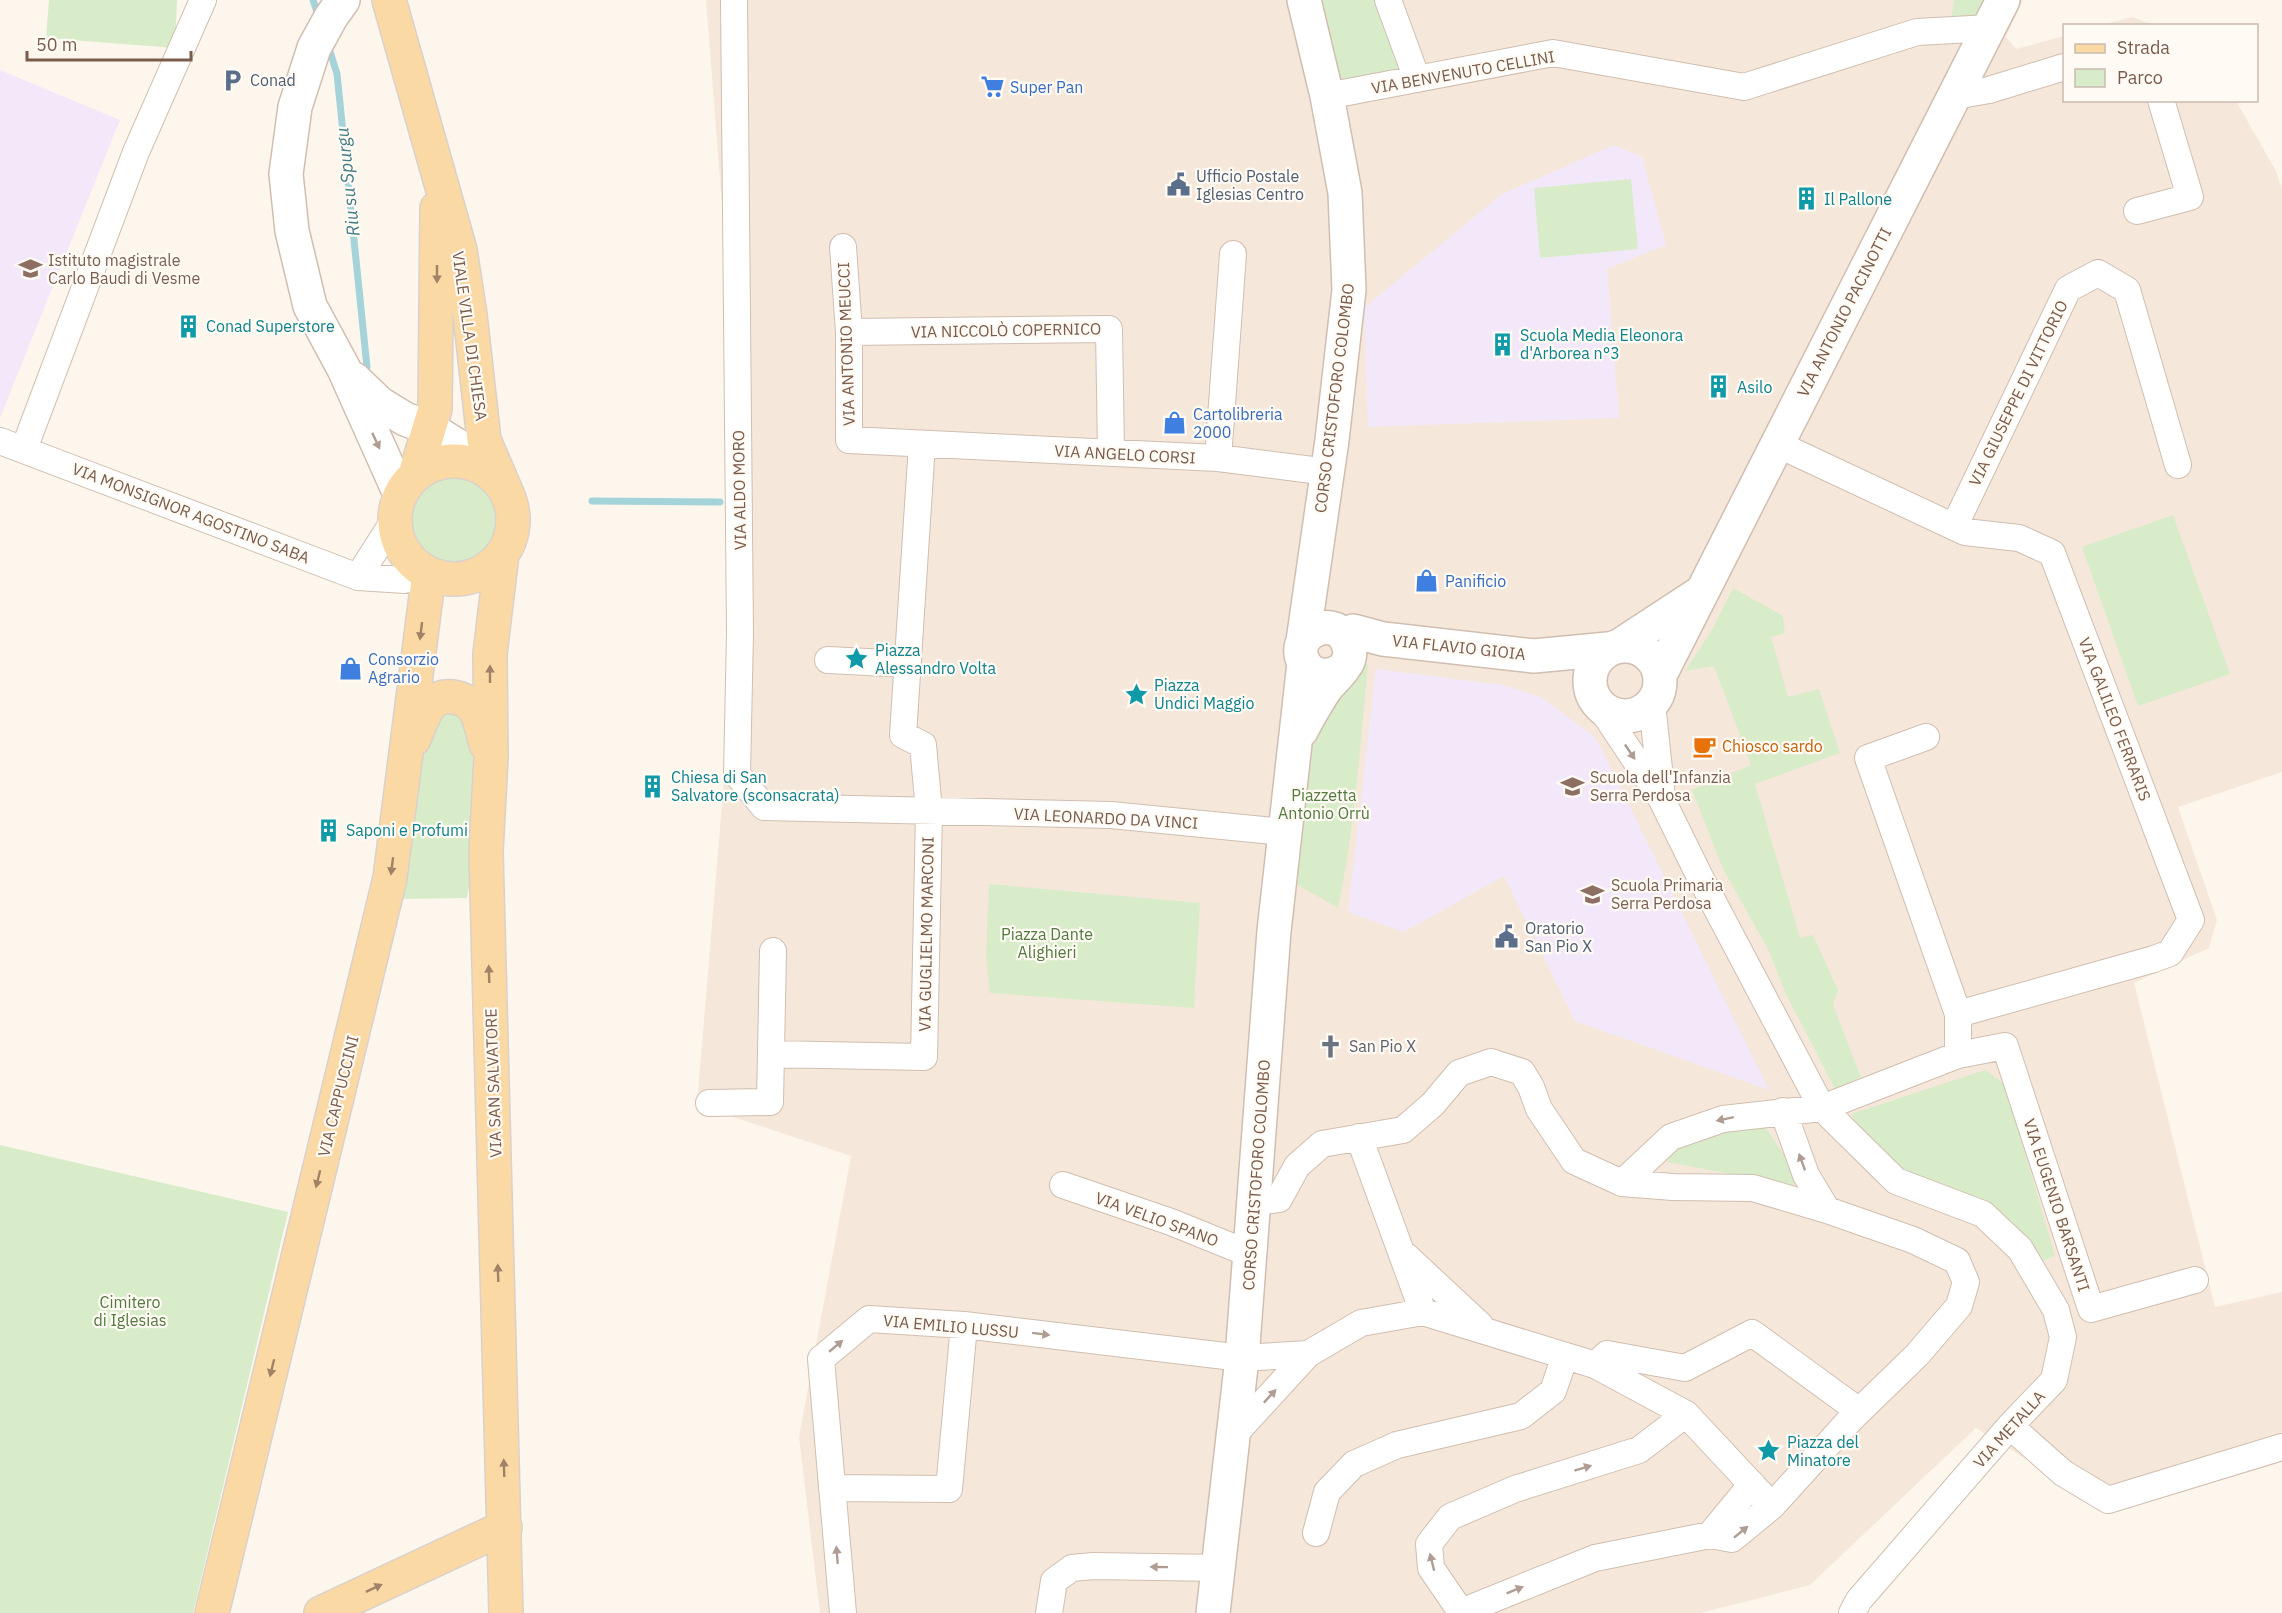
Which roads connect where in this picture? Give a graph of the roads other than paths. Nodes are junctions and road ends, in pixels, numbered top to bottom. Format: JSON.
{"nodes":[{"id":1,"x":203,"y":0,"type":"edge"},
{"id":2,"x":343,"y":0,"type":"edge"},
{"id":3,"x":389,"y":0,"type":"edge"},
{"id":4,"x":734,"y":0,"type":"edge"},
{"id":5,"x":1388,"y":0,"type":"edge"},
{"id":6,"x":1302,"y":8,"type":"edge"},
{"id":7,"x":1997,"y":14,"type":"edge"},
{"id":8,"x":2063,"y":67,"type":"edge"},
{"id":9,"x":1417,"y":79,"type":"junction"},
{"id":10,"x":1327,"y":96,"type":"junction"},
{"id":11,"x":1955,"y":96,"type":"junction"},
{"id":12,"x":2162,"y":102,"type":"edge"},
{"id":13,"x":437,"y":174,"type":"junction"},
{"id":14,"x":2138,"y":211,"type":"dead end"},
{"id":15,"x":843,"y":247,"type":"dead end"},
{"id":16,"x":1233,"y":254,"type":"dead end"},
{"id":17,"x":849,"y":332,"type":"junction"},
{"id":18,"x":344,"y":369,"type":"junction"},
{"id":19,"x":429,"y":428,"type":"junction"},
{"id":20,"x":849,"y":440,"type":"joint"},
{"id":21,"x":922,"y":444,"type":"junction"},
{"id":22,"x":1778,"y":444,"type":"junction"},
{"id":23,"x":12,"y":445,"type":"edge"},
{"id":24,"x":1111,"y":453,"type":"junction"},
{"id":25,"x":1218,"y":458,"type":"junction"},
{"id":26,"x":472,"y":464,"type":"junction"},
{"id":27,"x":2178,"y":465,"type":"dead end"},
{"id":28,"x":1328,"y":472,"type":"junction"},
{"id":29,"x":403,"y":496,"type":"junction"},
{"id":30,"x":508,"y":496,"type":"junction"},
{"id":31,"x":1954,"y":527,"type":"junction"},
{"id":32,"x":502,"y":554,"type":"junction"},
{"id":33,"x":1314,"y":560,"type":"junction"},
{"id":34,"x":424,"y":571,"type":"junction"},
{"id":35,"x":358,"y":577,"type":"junction"},
{"id":36,"x":1702,"y":592,"type":"junction"},
{"id":37,"x":1613,"y":648,"type":"junction"},
{"id":38,"x":1341,"y":650,"type":"junction"},
{"id":39,"x":1303,"y":652,"type":"junction"},
{"id":40,"x":1534,"y":656,"type":"junction"},
{"id":41,"x":828,"y":660,"type":"dead end"},
{"id":42,"x":908,"y":664,"type":"junction"},
{"id":43,"x":1656,"y":689,"type":"junction"},
{"id":44,"x":1595,"y":699,"type":"junction"},
{"id":45,"x":1926,"y":737,"type":"dead end"},
{"id":46,"x":1297,"y":738,"type":"junction"},
{"id":47,"x":491,"y":757,"type":"junction"},
{"id":48,"x":406,"y":758,"type":"junction"},
{"id":49,"x":1662,"y":800,"type":"junction"},
{"id":50,"x":929,"y":811,"type":"junction"},
{"id":51,"x":1284,"y":832,"type":"junction"},
{"id":52,"x":773,"y":951,"type":"dead end"},
{"id":53,"x":1958,"y":1014,"type":"junction"},
{"id":54,"x":771,"y":1054,"type":"junction"},
{"id":55,"x":1958,"y":1055,"type":"junction"},
{"id":56,"x":709,"y":1103,"type":"dead end"},
{"id":57,"x":1822,"y":1108,"type":"junction"},
{"id":58,"x":1783,"y":1111,"type":"junction"},
{"id":59,"x":1359,"y":1137,"type":"junction"},
{"id":60,"x":1257,"y":1163,"type":"junction"},
{"id":61,"x":1297,"y":1166,"type":"junction"},
{"id":62,"x":1622,"y":1183,"type":"junction"},
{"id":63,"x":1063,"y":1185,"type":"dead end"},
{"id":64,"x":1254,"y":1202,"type":"junction"},
{"id":65,"x":1827,"y":1210,"type":"junction"},
{"id":66,"x":1401,"y":1252,"type":"junction"},
{"id":67,"x":1250,"y":1254,"type":"junction"},
{"id":68,"x":2195,"y":1280,"type":"dead end"},
{"id":69,"x":1423,"y":1312,"type":"junction"},
{"id":70,"x":964,"y":1325,"type":"junction"},
{"id":71,"x":1484,"y":1330,"type":"junction"},
{"id":72,"x":1308,"y":1354,"type":"junction"},
{"id":73,"x":1565,"y":1356,"type":"junction"},
{"id":74,"x":1242,"y":1358,"type":"junction"},
{"id":75,"x":1595,"y":1365,"type":"junction"},
{"id":76,"x":1685,"y":1368,"type":"junction"},
{"id":77,"x":1661,"y":1401,"type":"junction"},
{"id":78,"x":1859,"y":1411,"type":"junction"},
{"id":79,"x":1686,"y":1414,"type":"junction"},
{"id":80,"x":2010,"y":1426,"type":"junction"},
{"id":81,"x":1232,"y":1437,"type":"junction"},
{"id":82,"x":2282,"y":1447,"type":"edge"},
{"id":83,"x":1752,"y":1484,"type":"junction"},
{"id":84,"x":832,"y":1488,"type":"junction"},
{"id":85,"x":1772,"y":1506,"type":"junction"},
{"id":86,"x":505,"y":1527,"type":"junction"},
{"id":87,"x":232,"y":1533,"type":"junction"},
{"id":88,"x":1316,"y":1533,"type":"dead end"},
{"id":89,"x":1710,"y":1535,"type":"junction"},
{"id":90,"x":1218,"y":1568,"type":"junction"},
{"id":91,"x":1461,"y":1612,"type":"edge"},
{"id":92,"x":212,"y":1613,"type":"edge"},
{"id":93,"x":236,"y":1613,"type":"edge"},
{"id":94,"x":321,"y":1613,"type":"edge"},
{"id":95,"x":506,"y":1613,"type":"edge"},
{"id":96,"x":843,"y":1613,"type":"edge"},
{"id":97,"x":1049,"y":1613,"type":"edge"},
{"id":98,"x":1213,"y":1613,"type":"edge"},
{"id":99,"x":1852,"y":1613,"type":"edge"}],
"edges":[{"from":1,"to":23,"type":"street"},
{"from":2,"to":18,"type":"street"},
{"from":3,"to":13,"type":"main road","name":"VIALE VILLA DI CHIESA"},
{"from":4,"to":50,"type":"street","name":"VIA ALDO MORO"},
{"from":5,"to":9,"type":"street"},
{"from":6,"to":10,"type":"street","name":"CORSO CRISTOFORO COLOMBO"},
{"from":7,"to":9,"type":"street","name":"VIA BENVENUTO CELLINI"},
{"from":7,"to":11,"type":"street","name":"VIA ANTONIO PACINOTTI"},
{"from":8,"to":11,"type":"street"},
{"from":9,"to":10,"type":"street","name":"VIA BENVENUTO CELLINI"},
{"from":10,"to":28,"type":"street","name":"CORSO CRISTOFORO COLOMBO"},
{"from":11,"to":22,"type":"street","name":"VIA ANTONIO PACINOTTI"},
{"from":12,"to":14,"type":"street"},
{"from":13,"to":19,"type":"main road","name":"VIALE VILLA DI CHIESA","one_way":true},
{"from":13,"to":30,"type":"main road","name":"VIALE VILLA DI CHIESA"},
{"from":15,"to":17,"type":"street","name":"VIA ANTONIO MEUCCI"},
{"from":16,"to":25,"type":"street"},
{"from":17,"to":20,"type":"street","name":"VIA ANTONIO MEUCCI"},
{"from":17,"to":24,"type":"street","name":"VIA NICCOLÒ COPERNICO"},
{"from":18,"to":19,"type":"street"},
{"from":18,"to":29,"type":"street","one_way":true},
{"from":19,"to":26,"type":"street"},
{"from":19,"to":29,"type":"main road","name":"VIALE VILLA DI CHIESA"},
{"from":20,"to":21,"type":"street","name":"VIA ANGELO CORSI"},
{"from":21,"to":24,"type":"street","name":"VIA ANGELO CORSI"},
{"from":21,"to":42,"type":"street"},
{"from":22,"to":31,"type":"street","name":"VIA GALILEO FERRARIS"},
{"from":22,"to":36,"type":"street","name":"VIA ANTONIO PACINOTTI"},
{"from":23,"to":35,"type":"street","name":"VIA MONSIGNOR AGOSTINO SABA"},
{"from":24,"to":25,"type":"street","name":"VIA ANGELO CORSI"},
{"from":25,"to":28,"type":"street","name":"VIA ANGELO CORSI"},
{"from":26,"to":29,"type":"main road"},
{"from":26,"to":30,"type":"main road"},
{"from":27,"to":31,"type":"street","name":"VIA GIUSEPPE DI VITTORIO"},
{"from":28,"to":33,"type":"street","name":"CORSO CRISTOFORO COLOMBO"},
{"from":29,"to":34,"type":"main road"},
{"from":29,"to":35,"type":"street"},
{"from":30,"to":32,"type":"main road"},
{"from":31,"to":53,"type":"street","name":"VIA GALILEO FERRARIS"},
{"from":32,"to":34,"type":"main road"},
{"from":47,"to":32,"type":"main road","name":"VIA SAN SALVATORE","one_way":true},
{"from":33,"to":38,"type":"street","name":"CORSO CRISTOFORO COLOMBO"},
{"from":33,"to":39,"type":"street","name":"CORSO CRISTOFORO COLOMBO"},
{"from":34,"to":35,"type":"street","name":"VIA MONSIGNOR AGOSTINO SABA"},
{"from":34,"to":48,"type":"main road","name":"VIA CAPPUCCINI","one_way":true},
{"from":36,"to":37,"type":"street","name":"VIA ANTONIO PACINOTTI"},
{"from":36,"to":43,"type":"street","name":"VIA ANTONIO PACINOTTI"},
{"from":37,"to":40,"type":"street","name":"VIA FLAVIO GIOIA"},
{"from":37,"to":43,"type":"street"},
{"from":37,"to":44,"type":"street"},
{"from":38,"to":39,"type":"street"},
{"from":38,"to":39,"type":"street"},
{"from":38,"to":40,"type":"street","name":"VIA FLAVIO GIOIA"},
{"from":38,"to":46,"type":"street","name":"CORSO CRISTOFORO COLOMBO"},
{"from":39,"to":46,"type":"street","name":"CORSO CRISTOFORO COLOMBO"},
{"from":40,"to":44,"type":"street","name":"VIA FLAVIO GIOIA"},
{"from":41,"to":42,"type":"street"},
{"from":42,"to":50,"type":"street"},
{"from":43,"to":44,"type":"street"},
{"from":43,"to":49,"type":"street"},
{"from":44,"to":49,"type":"street","one_way":true},
{"from":45,"to":53,"type":"street"},
{"from":46,"to":51,"type":"street","name":"CORSO CRISTOFORO COLOMBO"},
{"from":47,"to":48,"type":"main road"},
{"from":86,"to":47,"type":"main road","name":"VIA SAN SALVATORE","one_way":true},
{"from":48,"to":87,"type":"main road","name":"VIA CAPPUCCINI","one_way":true},
{"from":49,"to":57,"type":"street"},
{"from":50,"to":51,"type":"street","name":"VIA LEONARDO DA VINCI"},
{"from":50,"to":54,"type":"street","name":"VIA GUGLIELMO MARCONI"},
{"from":51,"to":60,"type":"street","name":"CORSO CRISTOFORO COLOMBO"},
{"from":52,"to":54,"type":"street"},
{"from":53,"to":55,"type":"street"},
{"from":54,"to":56,"type":"street"},
{"from":55,"to":57,"type":"street","name":"VIA EUGENIO BARSANTI"},
{"from":55,"to":68,"type":"street","name":"VIA EUGENIO BARSANTI"},
{"from":57,"to":58,"type":"street","name":"VIA EUGENIO BARSANTI"},
{"from":57,"to":80,"type":"street","name":"VIA METALLA"},
{"from":58,"to":62,"type":"street","name":"VIA EUGENIO BARSANTI","one_way":true},
{"from":65,"to":58,"type":"street","one_way":true},
{"from":59,"to":61,"type":"street"},
{"from":59,"to":62,"type":"street"},
{"from":59,"to":66,"type":"street"},
{"from":60,"to":61,"type":"street"},
{"from":60,"to":64,"type":"street","name":"CORSO CRISTOFORO COLOMBO"},
{"from":61,"to":64,"type":"street"},
{"from":62,"to":65,"type":"street"},
{"from":63,"to":67,"type":"street","name":"VIA VELIO SPANO"},
{"from":64,"to":67,"type":"street","name":"CORSO CRISTOFORO COLOMBO"},
{"from":65,"to":78,"type":"street"},
{"from":66,"to":69,"type":"street"},
{"from":66,"to":71,"type":"street"},
{"from":67,"to":74,"type":"street","name":"CORSO CRISTOFORO COLOMBO"},
{"from":69,"to":71,"type":"street"},
{"from":69,"to":72,"type":"street"},
{"from":70,"to":74,"type":"street","name":"VIA EMILIO LUSSU","one_way":true},
{"from":70,"to":84,"type":"street"},
{"from":84,"to":70,"type":"street","name":"VIA EMILIO LUSSU","one_way":true},
{"from":71,"to":73,"type":"street"},
{"from":72,"to":74,"type":"street","name":"VIA EMILIO LUSSU"},
{"from":81,"to":72,"type":"street","one_way":true},
{"from":73,"to":75,"type":"street"},
{"from":73,"to":88,"type":"street"},
{"from":74,"to":81,"type":"street","name":"CORSO CRISTOFORO COLOMBO"},
{"from":75,"to":76,"type":"street"},
{"from":75,"to":77,"type":"street"},
{"from":76,"to":77,"type":"street"},
{"from":76,"to":78,"type":"street"},
{"from":77,"to":79,"type":"street"},
{"from":78,"to":85,"type":"street"},
{"from":79,"to":83,"type":"street"},
{"from":91,"to":79,"type":"street","one_way":true},
{"from":80,"to":82,"type":"street"},
{"from":80,"to":99,"type":"street","name":"VIA METALLA"},
{"from":81,"to":90,"type":"street","name":"CORSO CRISTOFORO COLOMBO"},
{"from":83,"to":85,"type":"street"},
{"from":83,"to":89,"type":"street"},
{"from":96,"to":84,"type":"street","name":"VIA EMILIO LUSSU","one_way":true},
{"from":89,"to":85,"type":"street","one_way":true},
{"from":94,"to":86,"type":"main road","one_way":true},
{"from":86,"to":95,"type":"main road","name":"VIA SAN SALVATORE"},
{"from":87,"to":92,"type":"main road","name":"VIA CAPPUCCINI"},
{"from":87,"to":93,"type":"main road"},
{"from":91,"to":89,"type":"street","one_way":true},
{"from":90,"to":97,"type":"street","one_way":true},
{"from":90,"to":98,"type":"street","name":"CORSO CRISTOFORO COLOMBO"}]}
